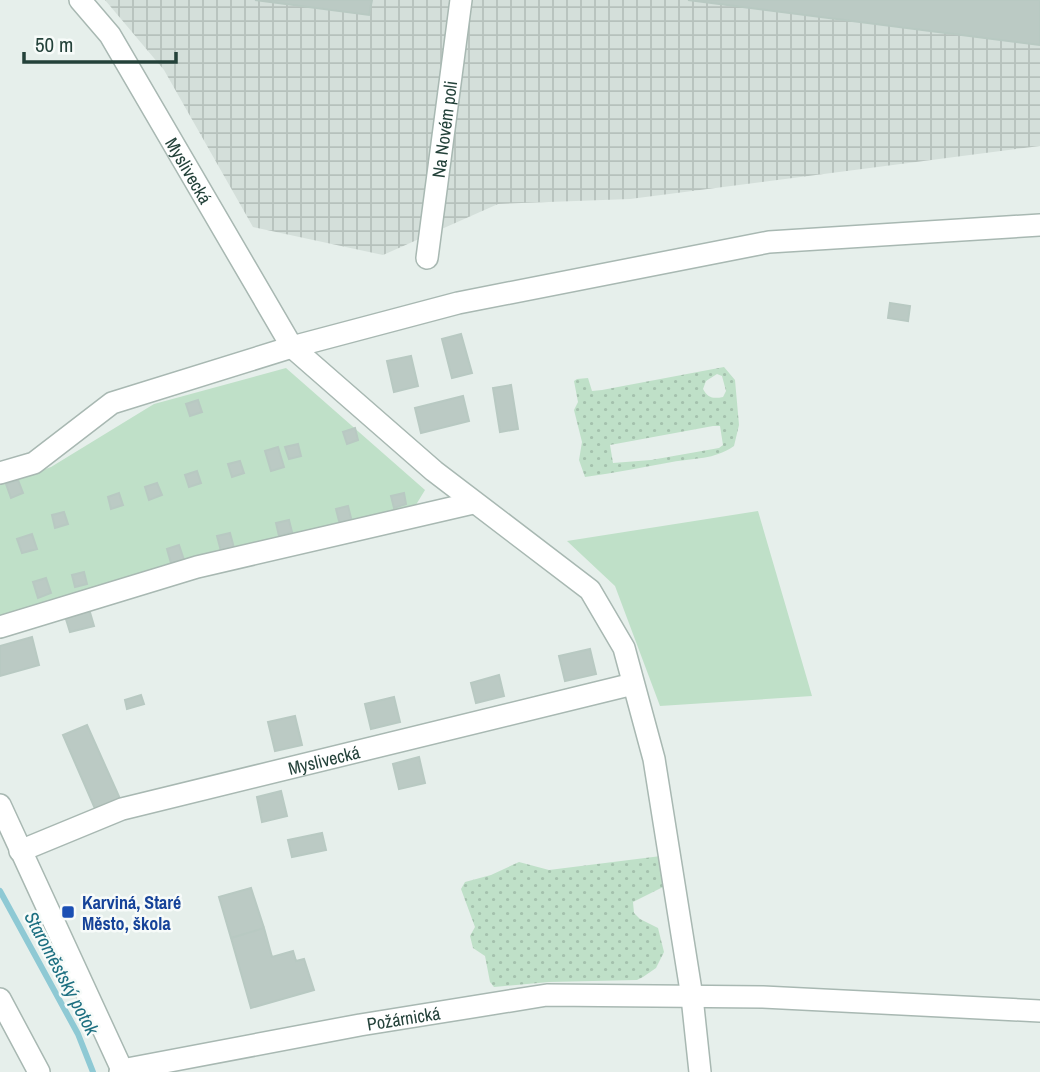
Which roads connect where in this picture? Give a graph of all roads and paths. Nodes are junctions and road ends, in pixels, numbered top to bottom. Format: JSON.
{"nodes":[{"id":1,"x":80,"y":0,"type":"edge"},
{"id":2,"x":460,"y":0,"type":"edge"},
{"id":3,"x":1040,"y":225,"type":"edge"},
{"id":4,"x":427,"y":258,"type":"dead end"},
{"id":5,"x":292,"y":347,"type":"junction"},
{"id":6,"x":0,"y":473,"type":"edge"},
{"id":7,"x":474,"y":503,"type":"junction"},
{"id":8,"x":0,"y":627,"type":"edge"},
{"id":9,"x":633,"y":684,"type":"junction"},
{"id":10,"x":0,"y":805,"type":"edge"},
{"id":11,"x":20,"y":851,"type":"junction"},
{"id":12,"x":692,"y":997,"type":"junction"},
{"id":13,"x":1,"y":1003,"type":"edge"},
{"id":14,"x":1040,"y":1012,"type":"edge"},
{"id":15,"x":122,"y":1071,"type":"edge"},
{"id":16,"x":39,"y":1072,"type":"edge"},
{"id":17,"x":700,"y":1072,"type":"edge"}],
"edges":[{"from":1,"to":5,"type":"street","name":"Myslivecká"},
{"from":2,"to":4,"type":"street","name":"Na Novém poli"},
{"from":3,"to":5,"type":"street"},
{"from":5,"to":6,"type":"street"},
{"from":5,"to":7,"type":"street","name":"Myslivecká"},
{"from":7,"to":8,"type":"street"},
{"from":7,"to":9,"type":"street","name":"Myslivecká"},
{"from":9,"to":11,"type":"street","name":"Myslivecká"},
{"from":9,"to":12,"type":"street","name":"Myslivecká"},
{"from":10,"to":11,"type":"street"},
{"from":11,"to":15,"type":"street"},
{"from":12,"to":14,"type":"street","name":"Požárnická"},
{"from":12,"to":15,"type":"street","name":"Požárnická"},
{"from":12,"to":17,"type":"street","name":"Myslivecká"},
{"from":13,"to":16,"type":"street"}]}
